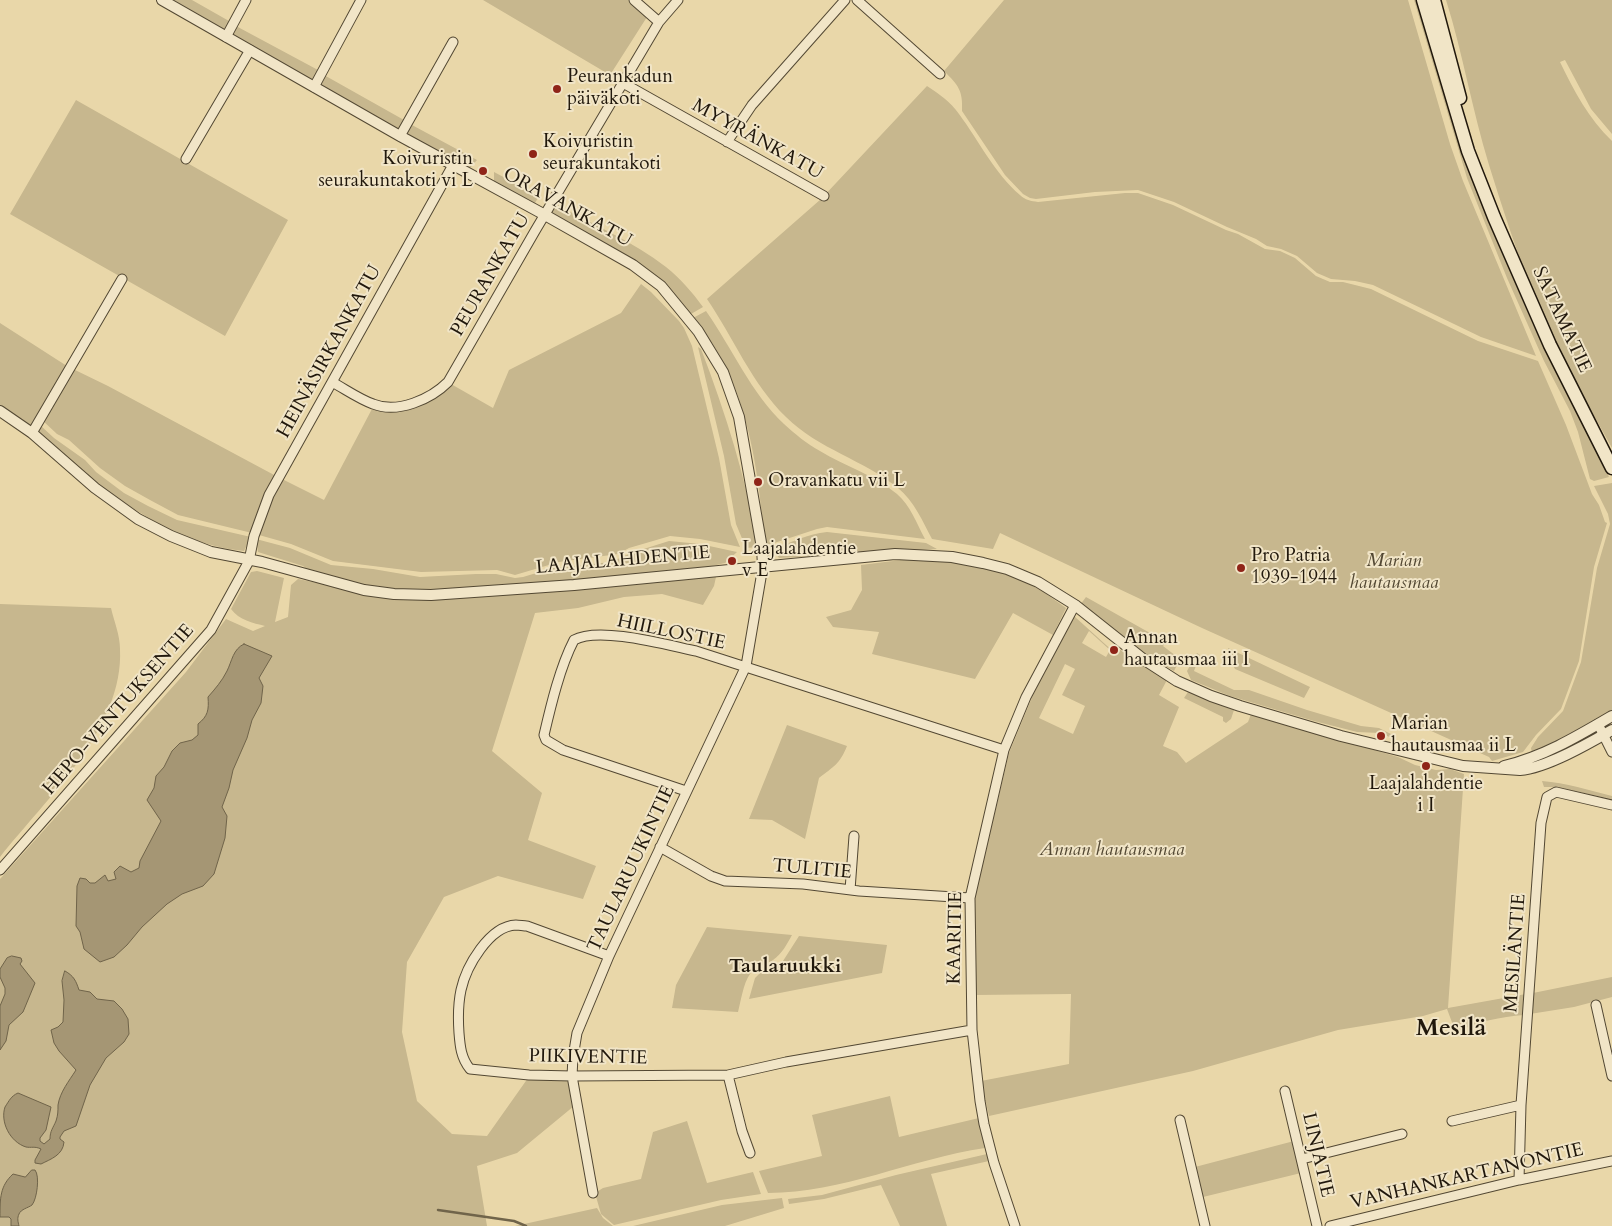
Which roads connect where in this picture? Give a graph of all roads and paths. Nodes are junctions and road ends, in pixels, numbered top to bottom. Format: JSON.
{"nodes":[{"id":1,"x":162,"y":0,"type":"edge"},
{"id":2,"x":246,"y":0,"type":"edge"},
{"id":3,"x":361,"y":0,"type":"edge"},
{"id":4,"x":634,"y":0,"type":"edge"},
{"id":5,"x":678,"y":0,"type":"edge"},
{"id":6,"x":845,"y":0,"type":"edge"},
{"id":7,"x":857,"y":0,"type":"edge"},
{"id":8,"x":1423,"y":0,"type":"edge"},
{"id":9,"x":1434,"y":0,"type":"edge"},
{"id":10,"x":659,"y":22,"type":"junction"},
{"id":11,"x":226,"y":37,"type":"junction"},
{"id":12,"x":454,"y":42,"type":"dead end"},
{"id":13,"x":250,"y":50,"type":"junction"},
{"id":14,"x":940,"y":74,"type":"dead end"},
{"id":15,"x":623,"y":83,"type":"junction"},
{"id":16,"x":314,"y":87,"type":"junction"},
{"id":17,"x":400,"y":136,"type":"junction"},
{"id":18,"x":727,"y":142,"type":"junction"},
{"id":19,"x":186,"y":159,"type":"dead end"},
{"id":20,"x":453,"y":165,"type":"junction"},
{"id":21,"x":1483,"y":185,"type":"junction"},
{"id":22,"x":824,"y":196,"type":"dead end"},
{"id":23,"x":545,"y":215,"type":"junction"},
{"id":24,"x":122,"y":279,"type":"dead end"},
{"id":25,"x":332,"y":382,"type":"junction"},
{"id":26,"x":0,"y":411,"type":"edge"},
{"id":27,"x":32,"y":433,"type":"junction"},
{"id":28,"x":1612,"y":468,"type":"edge"},
{"id":29,"x":249,"y":561,"type":"junction"},
{"id":30,"x":763,"y":566,"type":"junction"},
{"id":31,"x":1075,"y":605,"type":"junction"},
{"id":32,"x":746,"y":666,"type":"junction"},
{"id":33,"x":1612,"y":716,"type":"edge"},
{"id":34,"x":1598,"y":724,"type":"junction"},
{"id":35,"x":1608,"y":733,"type":"edge"},
{"id":36,"x":1004,"y":750,"type":"junction"},
{"id":37,"x":1612,"y":752,"type":"edge"},
{"id":38,"x":1490,"y":769,"type":"junction"},
{"id":39,"x":686,"y":791,"type":"junction"},
{"id":40,"x":1612,"y":805,"type":"edge"},
{"id":41,"x":854,"y":836,"type":"dead end"},
{"id":42,"x":660,"y":847,"type":"junction"},
{"id":43,"x":0,"y":870,"type":"edge"},
{"id":44,"x":850,"y":890,"type":"junction"},
{"id":45,"x":970,"y":898,"type":"junction"},
{"id":46,"x":609,"y":956,"type":"junction"},
{"id":47,"x":1596,"y":1004,"type":"dead end"},
{"id":48,"x":972,"y":1030,"type":"junction"},
{"id":49,"x":728,"y":1075,"type":"junction"},
{"id":50,"x":572,"y":1076,"type":"junction"},
{"id":51,"x":1612,"y":1076,"type":"edge"},
{"id":52,"x":1285,"y":1091,"type":"dead end"},
{"id":53,"x":1521,"y":1105,"type":"junction"},
{"id":54,"x":1180,"y":1120,"type":"dead end"},
{"id":55,"x":1452,"y":1121,"type":"dead end"},
{"id":56,"x":1402,"y":1134,"type":"dead end"},
{"id":57,"x":750,"y":1153,"type":"dead end"},
{"id":58,"x":1302,"y":1159,"type":"junction"},
{"id":59,"x":1612,"y":1161,"type":"edge"},
{"id":60,"x":1519,"y":1180,"type":"junction"},
{"id":61,"x":593,"y":1193,"type":"dead end"},
{"id":62,"x":1016,"y":1226,"type":"edge"},
{"id":63,"x":1205,"y":1226,"type":"edge"},
{"id":64,"x":1317,"y":1226,"type":"edge"},
{"id":65,"x":1330,"y":1226,"type":"edge"}],
"edges":[{"from":1,"to":11,"type":"street","name":"ORAVANKATU"},
{"from":2,"to":11,"type":"street"},
{"from":3,"to":16,"type":"street"},
{"from":4,"to":10,"type":"street"},
{"from":5,"to":10,"type":"street","name":"PEURANKATU"},
{"from":6,"to":18,"type":"street"},
{"from":7,"to":14,"type":"street"},
{"from":8,"to":21,"type":"main road","name":"SATAMATIE"},
{"from":9,"to":21,"type":"main road","name":"SATAMATIE"},
{"from":10,"to":15,"type":"street","name":"PEURANKATU"},
{"from":11,"to":13,"type":"street","name":"ORAVANKATU"},
{"from":12,"to":17,"type":"street"},
{"from":13,"to":16,"type":"street","name":"ORAVANKATU"},
{"from":13,"to":19,"type":"street"},
{"from":15,"to":18,"type":"street","name":"MYYRÄNKATU"},
{"from":15,"to":23,"type":"street","name":"PEURANKATU"},
{"from":16,"to":17,"type":"street","name":"ORAVANKATU"},
{"from":17,"to":20,"type":"street","name":"ORAVANKATU"},
{"from":18,"to":22,"type":"street","name":"MYYRÄNKATU"},
{"from":20,"to":23,"type":"street","name":"ORAVANKATU"},
{"from":20,"to":25,"type":"street","name":"HEINÄSIRKANKATU"},
{"from":21,"to":28,"type":"main road","name":"SATAMATIE"},
{"from":23,"to":25,"type":"street","name":"PEURANKATU"},
{"from":23,"to":30,"type":"street","name":"ORAVANKATU"},
{"from":24,"to":27,"type":"street"},
{"from":25,"to":29,"type":"street","name":"HEINÄSIRKANKATU"},
{"from":26,"to":27,"type":"street","name":"LAAJALAHDENTIE"},
{"from":27,"to":29,"type":"street","name":"LAAJALAHDENTIE"},
{"from":29,"to":30,"type":"street","name":"LAAJALAHDENTIE"},
{"from":29,"to":43,"type":"street","name":"HEPO-VENTUKSENTIE"},
{"from":30,"to":31,"type":"street","name":"LAAJALAHDENTIE"},
{"from":30,"to":32,"type":"street","name":"TAULARUUKINTIE"},
{"from":31,"to":36,"type":"street","name":"KAARITIE"},
{"from":31,"to":38,"type":"street","name":"LAAJALAHDENTIE"},
{"from":32,"to":36,"type":"street","name":"HIILLOSTIE"},
{"from":32,"to":39,"type":"street","name":"TAULARUUKINTIE"},
{"from":32,"to":39,"type":"street","name":"HIILLOSTIE"},
{"from":33,"to":34,"type":"street","name":"LAAJALAHDENTIE"},
{"from":34,"to":35,"type":"street"},
{"from":34,"to":38,"type":"street","name":"LAAJALAHDENTIE"},
{"from":35,"to":37,"type":"street"},
{"from":35,"to":38,"type":"street","name":"LAAJALAHDENTIE"},
{"from":36,"to":45,"type":"street","name":"KAARITIE"},
{"from":39,"to":42,"type":"street","name":"TAULARUUKINTIE"},
{"from":40,"to":53,"type":"street","name":"MESILÄNTIE"},
{"from":41,"to":44,"type":"street"},
{"from":42,"to":44,"type":"street","name":"TULITIE"},
{"from":42,"to":46,"type":"street","name":"TAULARUUKINTIE"},
{"from":44,"to":45,"type":"street","name":"TULITIE"},
{"from":45,"to":48,"type":"street","name":"KAARITIE"},
{"from":46,"to":50,"type":"street","name":"TAULARUUKINTIE"},
{"from":46,"to":50,"type":"street","name":"PIIKIVENTIE"},
{"from":47,"to":51,"type":"street"},
{"from":48,"to":49,"type":"street","name":"PIIKIVENTIE"},
{"from":48,"to":62,"type":"street","name":"KAARITIE"},
{"from":49,"to":50,"type":"street","name":"PIIKIVENTIE"},
{"from":49,"to":57,"type":"street"},
{"from":50,"to":61,"type":"street","name":"TAULARUUKINTIE"},
{"from":52,"to":58,"type":"street","name":"LINJATIE"},
{"from":53,"to":55,"type":"street"},
{"from":53,"to":60,"type":"street","name":"MESILÄNTIE"},
{"from":54,"to":63,"type":"street"},
{"from":56,"to":58,"type":"street"},
{"from":58,"to":64,"type":"street","name":"LINJATIE"},
{"from":59,"to":60,"type":"street","name":"VANHANKARTANONTIE"},
{"from":60,"to":65,"type":"street","name":"VANHANKARTANONTIE"}]}
